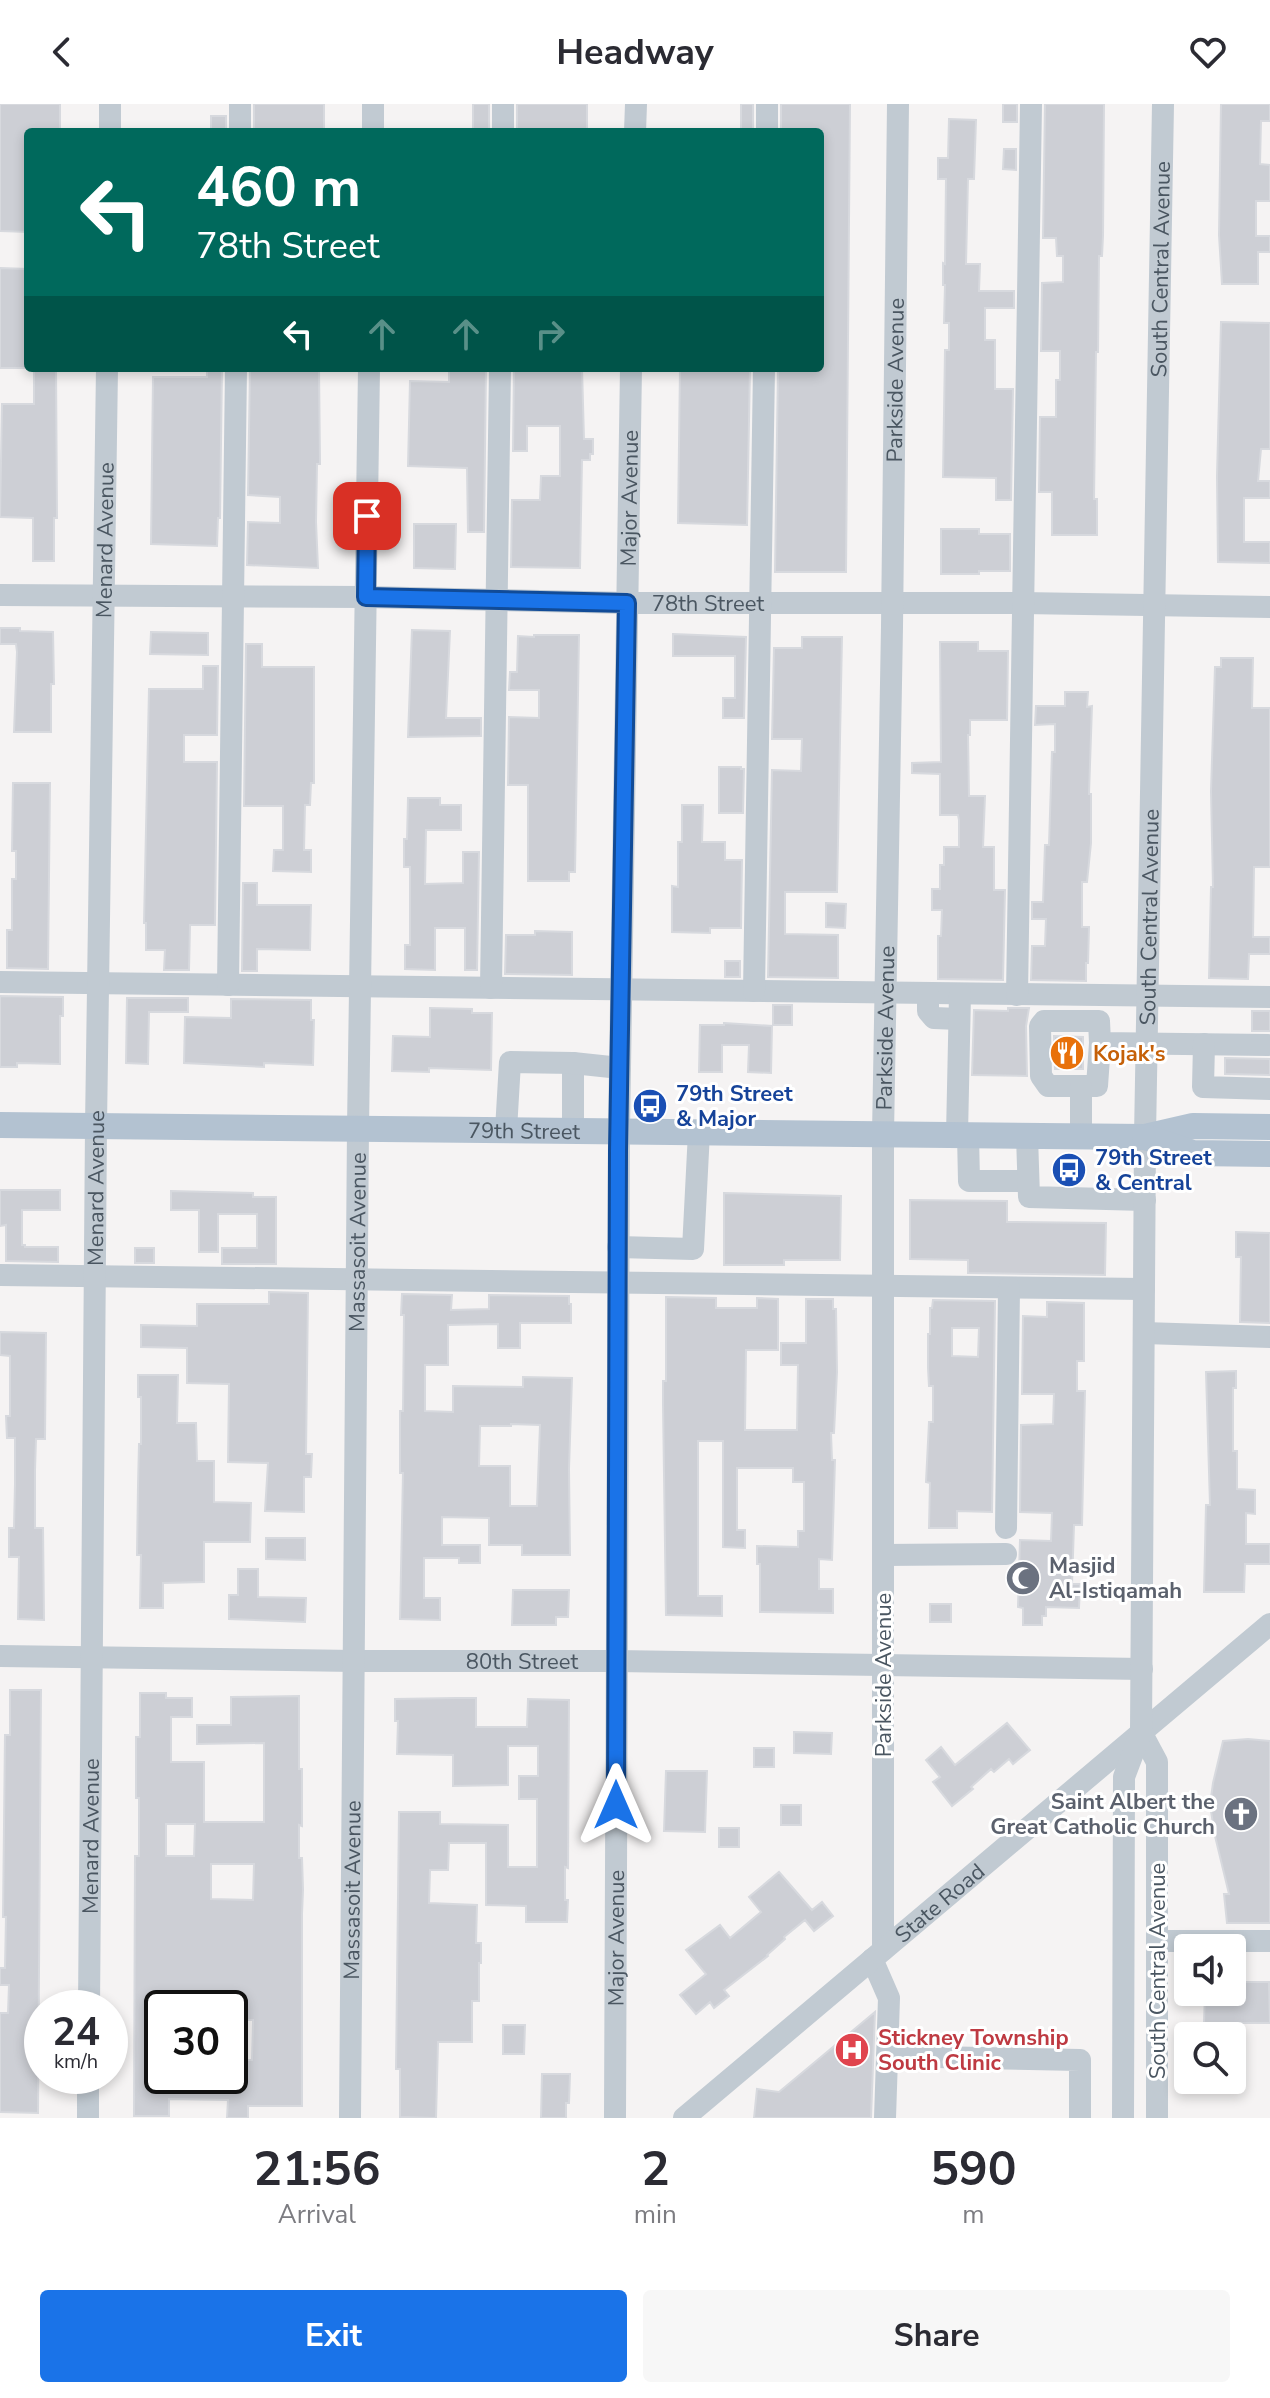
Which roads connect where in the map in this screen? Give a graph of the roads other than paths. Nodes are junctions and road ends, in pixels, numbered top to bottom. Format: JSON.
{"nodes":[{"id":1,"x":110,"y":104,"type":"edge"},
{"id":2,"x":240,"y":104,"type":"edge"},
{"id":3,"x":373,"y":104,"type":"edge"},
{"id":4,"x":503,"y":104,"type":"edge"},
{"id":5,"x":636,"y":104,"type":"edge"},
{"id":6,"x":767,"y":104,"type":"edge"},
{"id":7,"x":898,"y":104,"type":"edge"},
{"id":8,"x":1031,"y":104,"type":"edge"},
{"id":9,"x":1163,"y":104,"type":"edge"},
{"id":10,"x":110,"y":128,"type":"edge"},
{"id":11,"x":240,"y":128,"type":"edge"},
{"id":12,"x":373,"y":128,"type":"edge"},
{"id":13,"x":503,"y":128,"type":"edge"},
{"id":14,"x":635,"y":128,"type":"edge"},
{"id":15,"x":767,"y":128,"type":"edge"},
{"id":16,"x":107,"y":372,"type":"edge"},
{"id":17,"x":236,"y":372,"type":"edge"},
{"id":18,"x":369,"y":372,"type":"edge"},
{"id":19,"x":500,"y":372,"type":"edge"},
{"id":20,"x":631,"y":372,"type":"edge"},
{"id":21,"x":764,"y":372,"type":"edge"},
{"id":22,"x":0,"y":595,"type":"edge"},
{"id":23,"x":103,"y":595,"type":"junction"},
{"id":24,"x":234,"y":596,"type":"junction"},
{"id":25,"x":366,"y":597,"type":"junction"},
{"id":26,"x":496,"y":600,"type":"junction"},
{"id":27,"x":627,"y":603,"type":"junction"},
{"id":28,"x":760,"y":603,"type":"junction"},
{"id":29,"x":893,"y":603,"type":"junction"},
{"id":30,"x":1022,"y":603,"type":"junction"},
{"id":31,"x":1156,"y":605,"type":"junction"},
{"id":32,"x":1270,"y":607,"type":"edge"},
{"id":33,"x":0,"y":982,"type":"edge"},
{"id":34,"x":98,"y":983,"type":"junction"},
{"id":35,"x":228,"y":985,"type":"junction"},
{"id":36,"x":360,"y":987,"type":"junction"},
{"id":37,"x":491,"y":988,"type":"junction"},
{"id":38,"x":621,"y":990,"type":"junction"},
{"id":39,"x":754,"y":991,"type":"junction"},
{"id":40,"x":885,"y":993,"type":"junction"},
{"id":41,"x":928,"y":994,"type":"junction"},
{"id":42,"x":960,"y":994,"type":"junction"},
{"id":43,"x":1017,"y":995,"type":"junction"},
{"id":44,"x":1147,"y":996,"type":"junction"},
{"id":45,"x":1270,"y":997,"type":"edge"},
{"id":46,"x":959,"y":1019,"type":"junction"},
{"id":47,"x":1100,"y":1043,"type":"junction"},
{"id":48,"x":1146,"y":1043,"type":"junction"},
{"id":49,"x":1204,"y":1044,"type":"junction"},
{"id":50,"x":1268,"y":1045,"type":"edge"},
{"id":51,"x":573,"y":1063,"type":"junction"},
{"id":52,"x":620,"y":1068,"type":"junction"},
{"id":53,"x":1081,"y":1087,"type":"junction"},
{"id":54,"x":1270,"y":1089,"type":"edge"},
{"id":55,"x":0,"y":1125,"type":"edge"},
{"id":56,"x":96,"y":1126,"type":"junction"},
{"id":57,"x":1270,"y":1127,"type":"edge"},
{"id":58,"x":358,"y":1128,"type":"junction"},
{"id":59,"x":506,"y":1130,"type":"junction"},
{"id":60,"x":573,"y":1131,"type":"junction"},
{"id":61,"x":619,"y":1131,"type":"junction"},
{"id":62,"x":699,"y":1132,"type":"junction"},
{"id":63,"x":883,"y":1134,"type":"junction"},
{"id":64,"x":962,"y":1135,"type":"junction"},
{"id":65,"x":1027,"y":1136,"type":"junction"},
{"id":66,"x":1081,"y":1137,"type":"junction"},
{"id":67,"x":1145,"y":1137,"type":"junction"},
{"id":68,"x":1270,"y":1154,"type":"edge"},
{"id":69,"x":1028,"y":1181,"type":"junction"},
{"id":70,"x":1145,"y":1200,"type":"junction"},
{"id":71,"x":618,"y":1247,"type":"junction"},
{"id":72,"x":0,"y":1275,"type":"edge"},
{"id":73,"x":95,"y":1277,"type":"junction"},
{"id":74,"x":357,"y":1280,"type":"junction"},
{"id":75,"x":618,"y":1283,"type":"junction"},
{"id":76,"x":883,"y":1286,"type":"junction"},
{"id":77,"x":1009,"y":1288,"type":"junction"},
{"id":78,"x":1144,"y":1289,"type":"junction"},
{"id":79,"x":1144,"y":1333,"type":"junction"},
{"id":80,"x":1270,"y":1337,"type":"edge"},
{"id":81,"x":1006,"y":1528,"type":"dead end"},
{"id":82,"x":1006,"y":1554,"type":"dead end"},
{"id":83,"x":883,"y":1555,"type":"junction"},
{"id":84,"x":1270,"y":1624,"type":"edge"},
{"id":85,"x":0,"y":1656,"type":"edge"},
{"id":86,"x":92,"y":1659,"type":"junction"},
{"id":87,"x":354,"y":1661,"type":"junction"},
{"id":88,"x":616,"y":1661,"type":"junction"},
{"id":89,"x":883,"y":1666,"type":"junction"},
{"id":90,"x":1142,"y":1669,"type":"junction"},
{"id":91,"x":1141,"y":1732,"type":"junction"},
{"id":92,"x":1158,"y":1941,"type":"junction"},
{"id":93,"x":1270,"y":1941,"type":"edge"},
{"id":94,"x":877,"y":1954,"type":"junction"},
{"id":95,"x":89,"y":1990,"type":"edge"},
{"id":96,"x":887,"y":2056,"type":"junction"},
{"id":97,"x":88,"y":2094,"type":"edge"},
{"id":98,"x":88,"y":2118,"type":"edge"},
{"id":99,"x":350,"y":2118,"type":"edge"},
{"id":100,"x":615,"y":2118,"type":"edge"},
{"id":101,"x":684,"y":2118,"type":"edge"},
{"id":102,"x":885,"y":2118,"type":"edge"},
{"id":103,"x":1080,"y":2118,"type":"edge"},
{"id":104,"x":1123,"y":2118,"type":"edge"},
{"id":105,"x":1157,"y":2118,"type":"edge"}],
"edges":[{"from":1,"to":10,"type":"street"},
{"from":2,"to":11,"type":"street"},
{"from":3,"to":12,"type":"street"},
{"from":4,"to":13,"type":"street"},
{"from":5,"to":14,"type":"street"},
{"from":6,"to":15,"type":"street"},
{"from":7,"to":29,"type":"street","name":"Parkside Avenue"},
{"from":8,"to":30,"type":"street"},
{"from":9,"to":31,"type":"street","name":"South Central Avenue"},
{"from":16,"to":23,"type":"street","name":"Menard Avenue"},
{"from":17,"to":24,"type":"street"},
{"from":18,"to":25,"type":"street","name":"Massasoit Avenue"},
{"from":19,"to":26,"type":"street"},
{"from":20,"to":27,"type":"street","name":"Major Avenue"},
{"from":21,"to":28,"type":"street"},
{"from":22,"to":23,"type":"street","name":"78th Street"},
{"from":23,"to":24,"type":"street","name":"78th Street"},
{"from":23,"to":34,"type":"street","name":"Menard Avenue"},
{"from":24,"to":25,"type":"street","name":"78th Street"},
{"from":24,"to":35,"type":"street"},
{"from":25,"to":26,"type":"street","name":"78th Street"},
{"from":25,"to":36,"type":"street","name":"Massasoit Avenue"},
{"from":26,"to":27,"type":"street","name":"78th Street"},
{"from":26,"to":37,"type":"street"},
{"from":27,"to":28,"type":"street","name":"78th Street"},
{"from":27,"to":38,"type":"street","name":"Major Avenue"},
{"from":28,"to":29,"type":"street","name":"78th Street"},
{"from":28,"to":39,"type":"street"},
{"from":29,"to":30,"type":"street","name":"78th Street"},
{"from":29,"to":40,"type":"street","name":"Parkside Avenue"},
{"from":30,"to":31,"type":"street","name":"78th Street"},
{"from":30,"to":43,"type":"street"},
{"from":31,"to":32,"type":"street","name":"78th Street"},
{"from":31,"to":44,"type":"street","name":"South Central Avenue"},
{"from":33,"to":34,"type":"street"},
{"from":34,"to":35,"type":"street"},
{"from":34,"to":56,"type":"street","name":"Menard Avenue"},
{"from":35,"to":36,"type":"street"},
{"from":36,"to":37,"type":"street"},
{"from":36,"to":58,"type":"street","name":"Massasoit Avenue"},
{"from":37,"to":38,"type":"street"},
{"from":38,"to":39,"type":"street"},
{"from":38,"to":52,"type":"street","name":"Major Avenue"},
{"from":39,"to":40,"type":"street"},
{"from":40,"to":41,"type":"street"},
{"from":40,"to":63,"type":"street","name":"Parkside Avenue"},
{"from":41,"to":42,"type":"street"},
{"from":41,"to":46,"type":"street"},
{"from":42,"to":43,"type":"street"},
{"from":42,"to":46,"type":"street"},
{"from":43,"to":44,"type":"street"},
{"from":44,"to":45,"type":"street"},
{"from":44,"to":48,"type":"street","name":"South Central Avenue"},
{"from":46,"to":64,"type":"street"},
{"from":47,"to":48,"type":"street"},
{"from":47,"to":53,"type":"street"},
{"from":47,"to":53,"type":"street"},
{"from":48,"to":49,"type":"street"},
{"from":48,"to":67,"type":"street","name":"South Central Avenue"},
{"from":49,"to":50,"type":"street"},
{"from":49,"to":54,"type":"street"},
{"from":51,"to":52,"type":"street"},
{"from":51,"to":59,"type":"street"},
{"from":51,"to":60,"type":"street"},
{"from":52,"to":61,"type":"street","name":"Major Avenue"},
{"from":53,"to":66,"type":"street"},
{"from":55,"to":56,"type":"main road","name":"79th Street"},
{"from":56,"to":58,"type":"main road","name":"79th Street"},
{"from":56,"to":73,"type":"street","name":"Menard Avenue"},
{"from":57,"to":67,"type":"main road","name":"79th Street"},
{"from":58,"to":59,"type":"main road","name":"79th Street"},
{"from":58,"to":74,"type":"street","name":"Massasoit Avenue"},
{"from":59,"to":60,"type":"main road","name":"79th Street"},
{"from":60,"to":61,"type":"main road","name":"79th Street"},
{"from":61,"to":62,"type":"main road","name":"79th Street"},
{"from":61,"to":71,"type":"street","name":"Major Avenue"},
{"from":62,"to":63,"type":"main road","name":"79th Street"},
{"from":62,"to":71,"type":"street"},
{"from":63,"to":64,"type":"main road","name":"79th Street"},
{"from":63,"to":76,"type":"street","name":"Parkside Avenue"},
{"from":64,"to":65,"type":"main road","name":"79th Street"},
{"from":64,"to":69,"type":"street"},
{"from":65,"to":66,"type":"main road","name":"79th Street"},
{"from":65,"to":69,"type":"street"},
{"from":66,"to":67,"type":"main road","name":"79th Street"},
{"from":67,"to":68,"type":"main road","name":"79th Street"},
{"from":67,"to":70,"type":"street","name":"South Central Avenue"},
{"from":69,"to":70,"type":"street"},
{"from":70,"to":78,"type":"street","name":"South Central Avenue"},
{"from":71,"to":75,"type":"street","name":"Major Avenue"},
{"from":72,"to":73,"type":"street"},
{"from":73,"to":74,"type":"street"},
{"from":73,"to":86,"type":"street","name":"Menard Avenue"},
{"from":74,"to":75,"type":"street"},
{"from":74,"to":87,"type":"street","name":"Massasoit Avenue"},
{"from":75,"to":76,"type":"street"},
{"from":75,"to":88,"type":"street","name":"Major Avenue"},
{"from":76,"to":77,"type":"street"},
{"from":76,"to":83,"type":"street","name":"Parkside Avenue"},
{"from":77,"to":78,"type":"street"},
{"from":77,"to":81,"type":"street"},
{"from":78,"to":79,"type":"street","name":"South Central Avenue"},
{"from":79,"to":80,"type":"street"},
{"from":79,"to":90,"type":"street","name":"South Central Avenue"},
{"from":82,"to":83,"type":"street"},
{"from":83,"to":89,"type":"street","name":"Parkside Avenue"},
{"from":84,"to":91,"type":"street","name":"State Road"},
{"from":85,"to":86,"type":"street","name":"80th Street"},
{"from":86,"to":87,"type":"street","name":"80th Street"},
{"from":86,"to":95,"type":"street","name":"Menard Avenue"},
{"from":87,"to":88,"type":"street","name":"80th Street"},
{"from":87,"to":99,"type":"street","name":"Massasoit Avenue"},
{"from":88,"to":89,"type":"street","name":"80th Street"},
{"from":88,"to":100,"type":"street","name":"Major Avenue"},
{"from":89,"to":90,"type":"street","name":"80th Street"},
{"from":89,"to":94,"type":"street","name":"Parkside Avenue"},
{"from":90,"to":91,"type":"street","name":"South Central Avenue"},
{"from":91,"to":92,"type":"street","name":"South Central Avenue"},
{"from":91,"to":94,"type":"street","name":"State Road"},
{"from":91,"to":104,"type":"street","name":"South Central Avenue"},
{"from":92,"to":93,"type":"street"},
{"from":92,"to":105,"type":"street","name":"South Central Avenue"},
{"from":94,"to":96,"type":"street"},
{"from":94,"to":101,"type":"street","name":"State Road"},
{"from":96,"to":102,"type":"street"},
{"from":96,"to":103,"type":"street"},
{"from":97,"to":98,"type":"street"}]}
